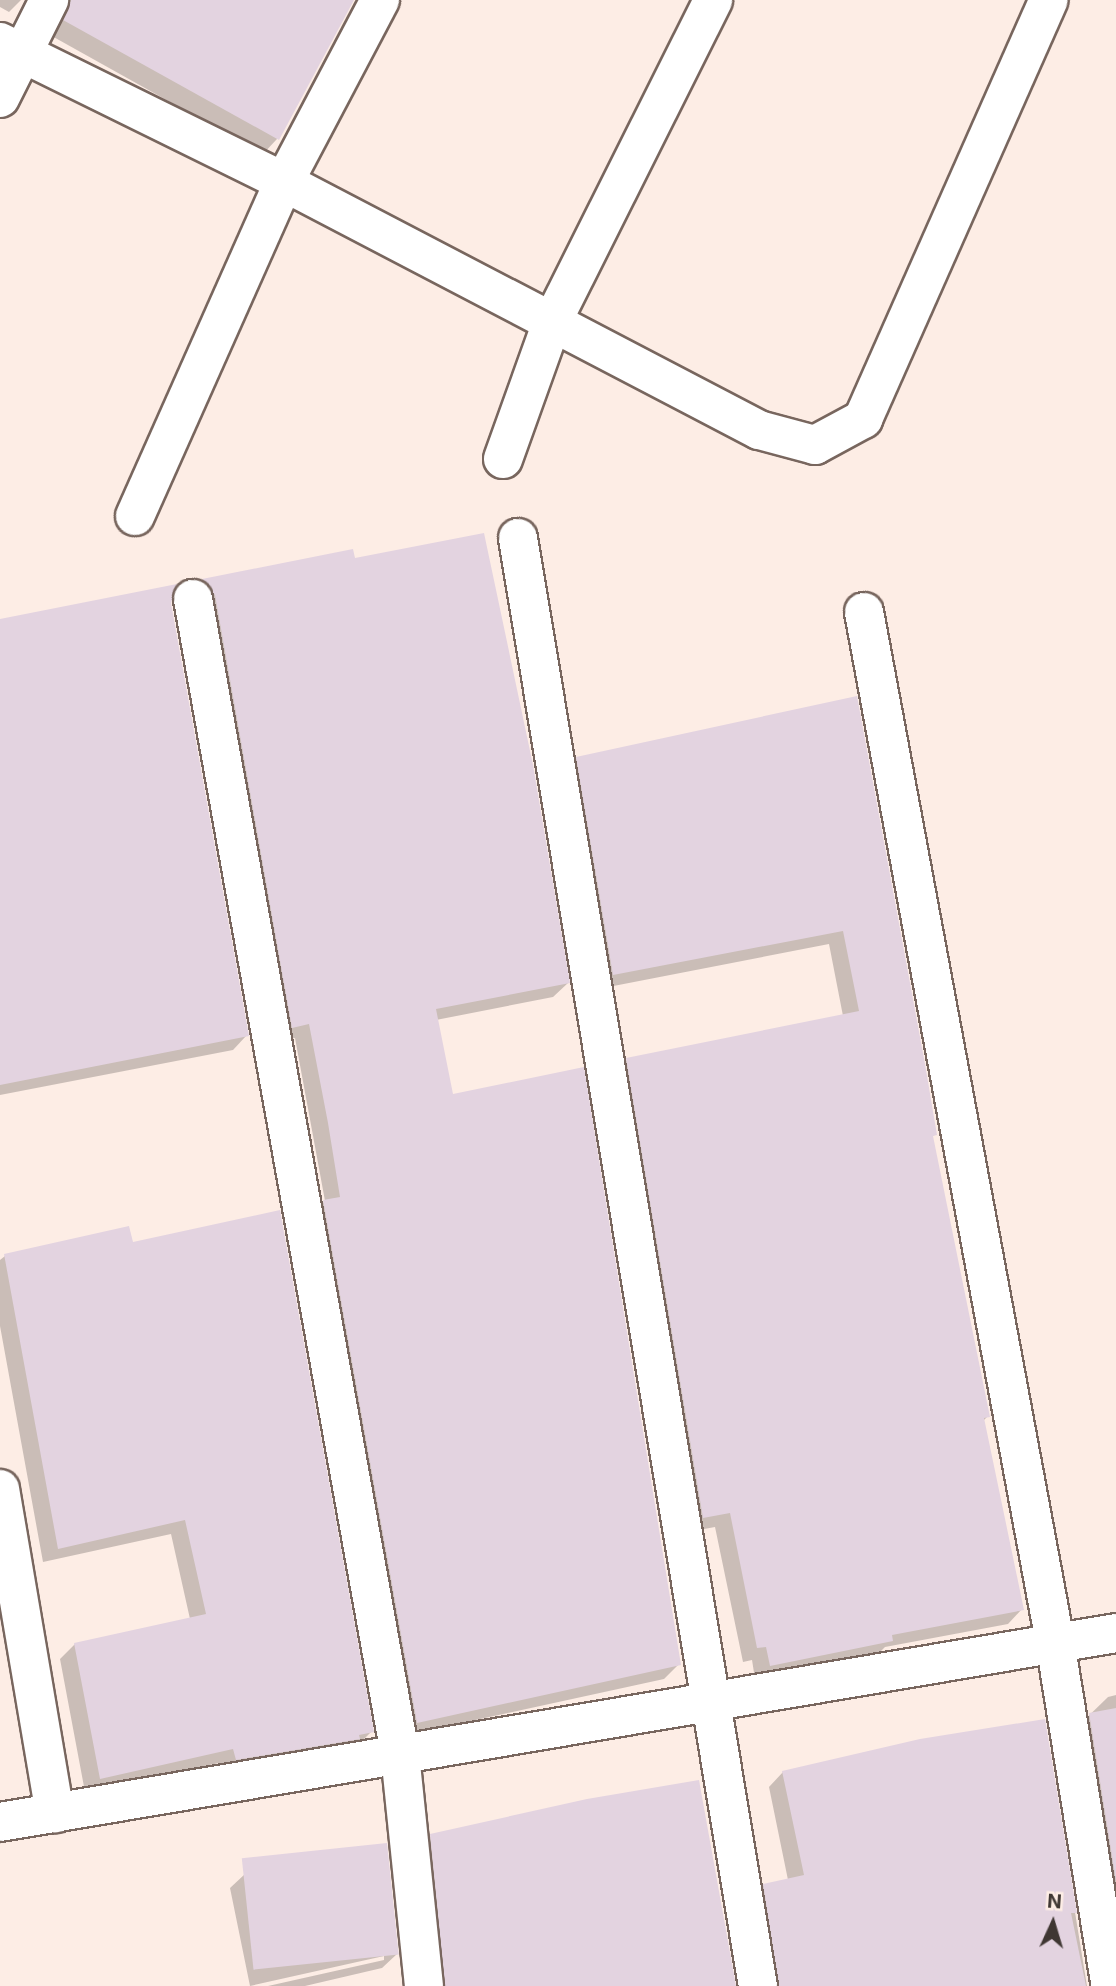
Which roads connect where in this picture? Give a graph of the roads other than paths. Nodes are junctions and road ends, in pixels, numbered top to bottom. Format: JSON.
{"nodes":[{"id":1,"x":49,"y":0,"type":"edge"},
{"id":2,"x":380,"y":0,"type":"edge"},
{"id":3,"x":713,"y":0,"type":"edge"},
{"id":4,"x":1049,"y":0,"type":"edge"},
{"id":5,"x":11,"y":48,"type":"edge"},
{"id":6,"x":0,"y":98,"type":"edge"},
{"id":7,"x":284,"y":182,"type":"junction"},
{"id":8,"x":552,"y":322,"type":"junction"},
{"id":9,"x":503,"y":459,"type":"dead end"},
{"id":10,"x":135,"y":516,"type":"dead end"},
{"id":11,"x":518,"y":538,"type":"dead end"},
{"id":12,"x":193,"y":599,"type":"dead end"},
{"id":13,"x":864,"y":612,"type":"dead end"},
{"id":14,"x":0,"y":1489,"type":"edge"},
{"id":15,"x":1116,"y":1633,"type":"edge"},
{"id":16,"x":1055,"y":1642,"type":"junction"},
{"id":17,"x":709,"y":1702,"type":"junction"},
{"id":18,"x":400,"y":1754,"type":"junction"},
{"id":19,"x":55,"y":1813,"type":"junction"},
{"id":20,"x":0,"y":1822,"type":"edge"},
{"id":21,"x":424,"y":1986,"type":"edge"},
{"id":22,"x":758,"y":1986,"type":"edge"},
{"id":23,"x":1111,"y":1986,"type":"edge"}],
"edges":[{"from":1,"to":5,"type":"street"},
{"from":2,"to":7,"type":"street"},
{"from":3,"to":8,"type":"street"},
{"from":4,"to":8,"type":"street"},
{"from":5,"to":6,"type":"street"},
{"from":5,"to":7,"type":"street"},
{"from":7,"to":8,"type":"street"},
{"from":7,"to":10,"type":"street"},
{"from":8,"to":9,"type":"street"},
{"from":11,"to":17,"type":"street"},
{"from":12,"to":18,"type":"street"},
{"from":13,"to":16,"type":"street"},
{"from":14,"to":19,"type":"street"},
{"from":15,"to":16,"type":"street"},
{"from":16,"to":17,"type":"street"},
{"from":16,"to":23,"type":"street"},
{"from":17,"to":18,"type":"street"},
{"from":17,"to":22,"type":"street"},
{"from":18,"to":19,"type":"street"},
{"from":18,"to":21,"type":"street"},
{"from":19,"to":20,"type":"street"}]}
